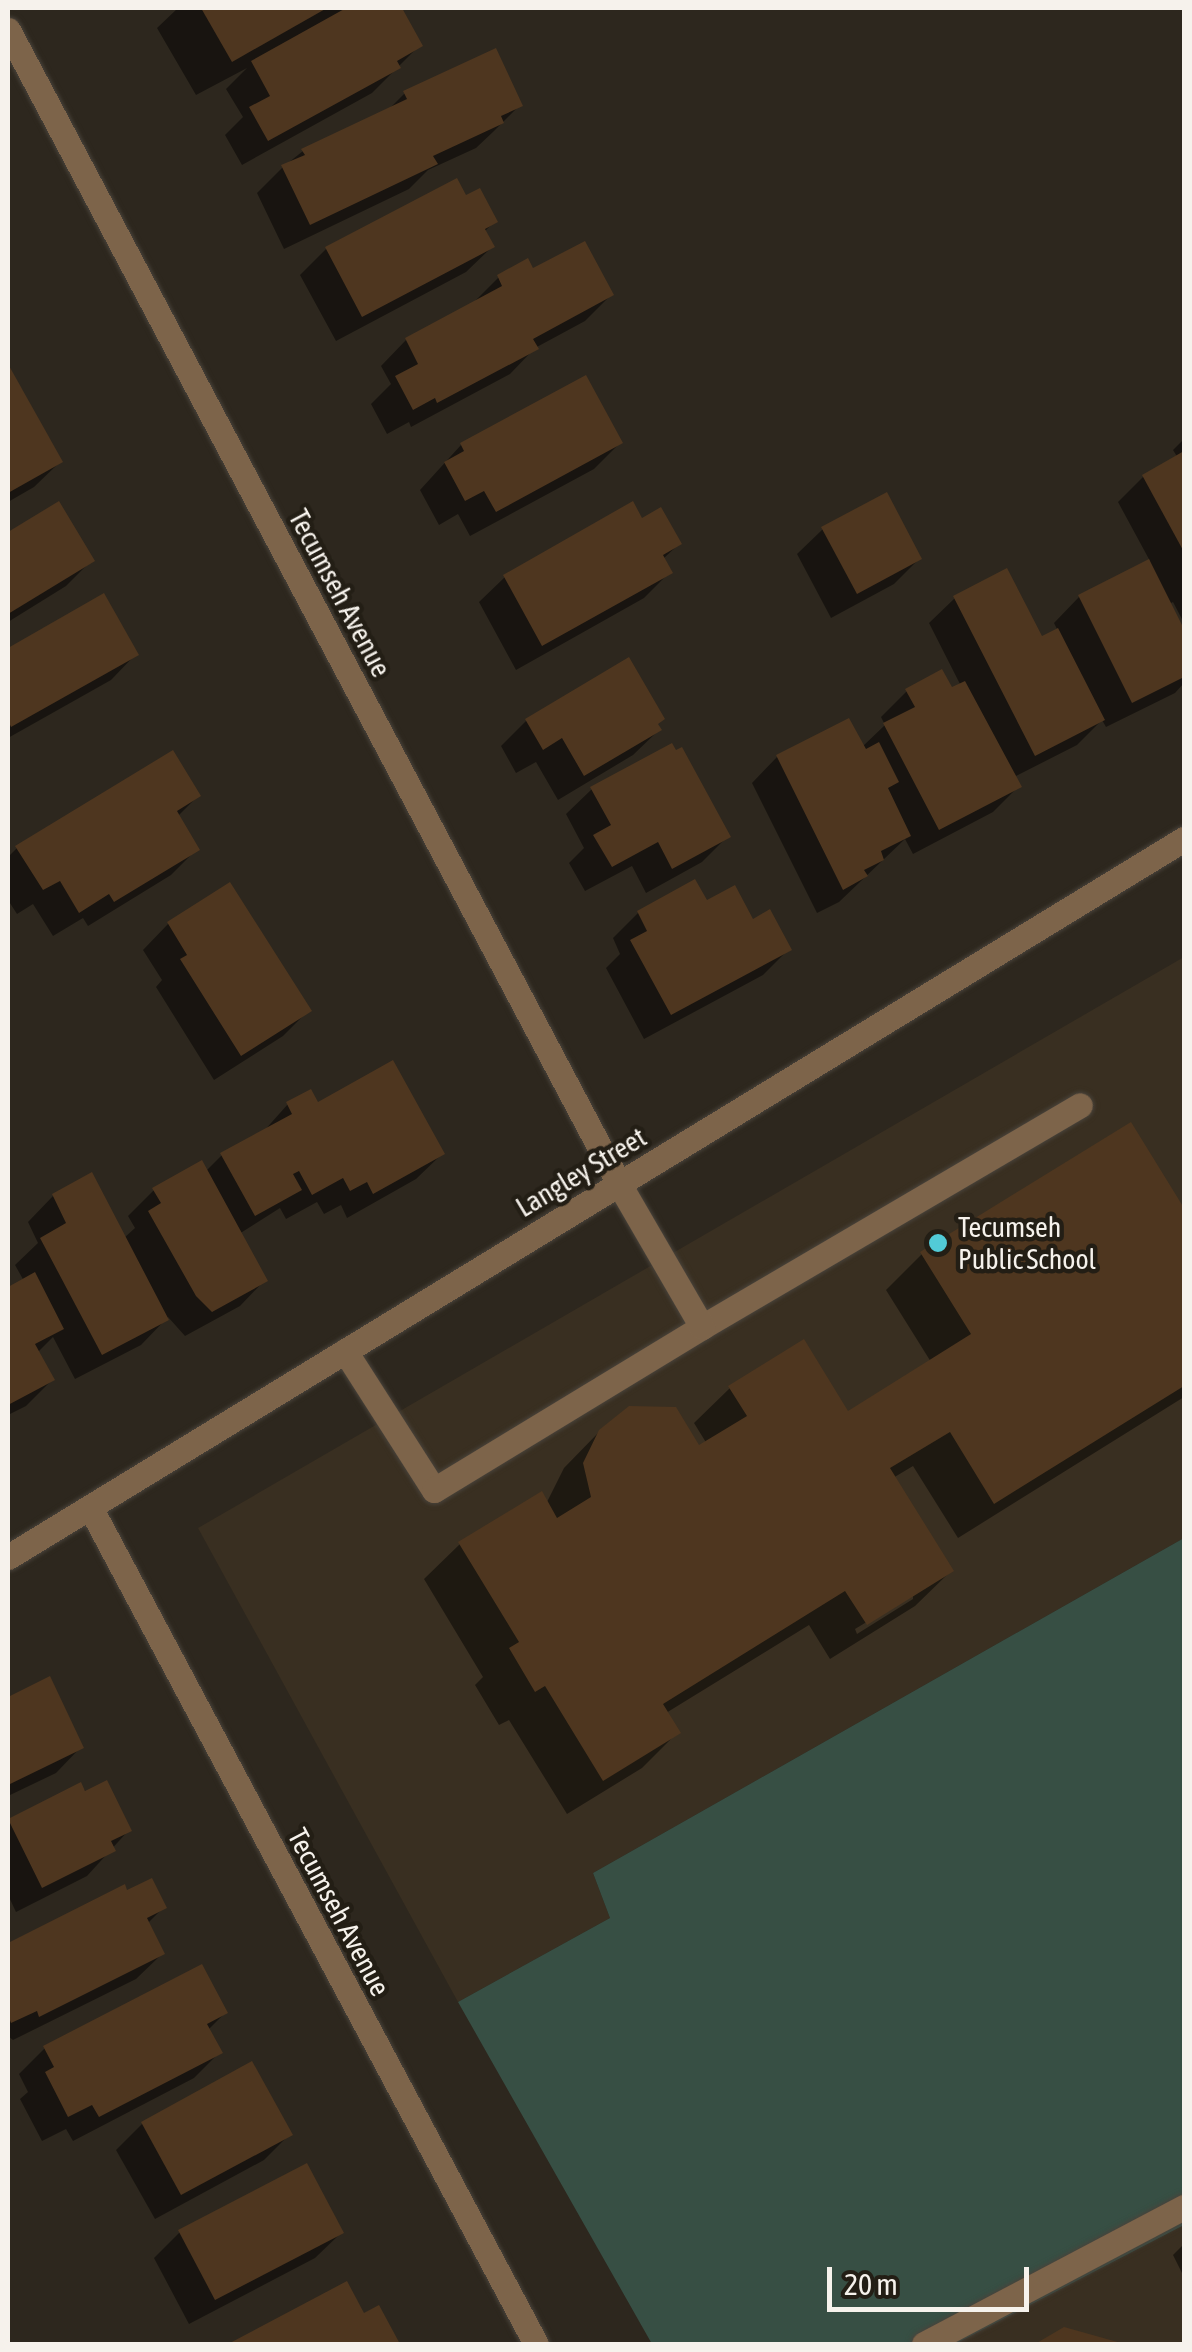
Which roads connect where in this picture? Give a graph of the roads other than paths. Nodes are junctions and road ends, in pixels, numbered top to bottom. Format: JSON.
{"nodes":[{"id":1,"x":8,"y":30,"type":"edge"},
{"id":2,"x":1184,"y":839,"type":"edge"},
{"id":3,"x":1080,"y":1105,"type":"dead end"},
{"id":4,"x":620,"y":1184,"type":"junction"},
{"id":5,"x":702,"y":1328,"type":"junction"},
{"id":6,"x":346,"y":1351,"type":"junction"},
{"id":7,"x":90,"y":1507,"type":"junction"},
{"id":8,"x":8,"y":1557,"type":"edge"},
{"id":9,"x":1184,"y":2206,"type":"edge"},
{"id":10,"x":536,"y":2344,"type":"edge"},
{"id":11,"x":924,"y":2344,"type":"edge"}],
"edges":[{"from":1,"to":4,"type":"street","name":"Tecumseh Avenue"},
{"from":2,"to":4,"type":"street","name":"Langley Street"},
{"from":3,"to":5,"type":"street"},
{"from":4,"to":5,"type":"street","name":"Tecumseh Avenue"},
{"from":4,"to":6,"type":"street","name":"Langley Street"},
{"from":5,"to":6,"type":"street"},
{"from":6,"to":7,"type":"street","name":"Langley Street"},
{"from":7,"to":8,"type":"street","name":"Langley Street"},
{"from":7,"to":10,"type":"street","name":"Tecumseh Avenue"},
{"from":9,"to":11,"type":"street"}]}
